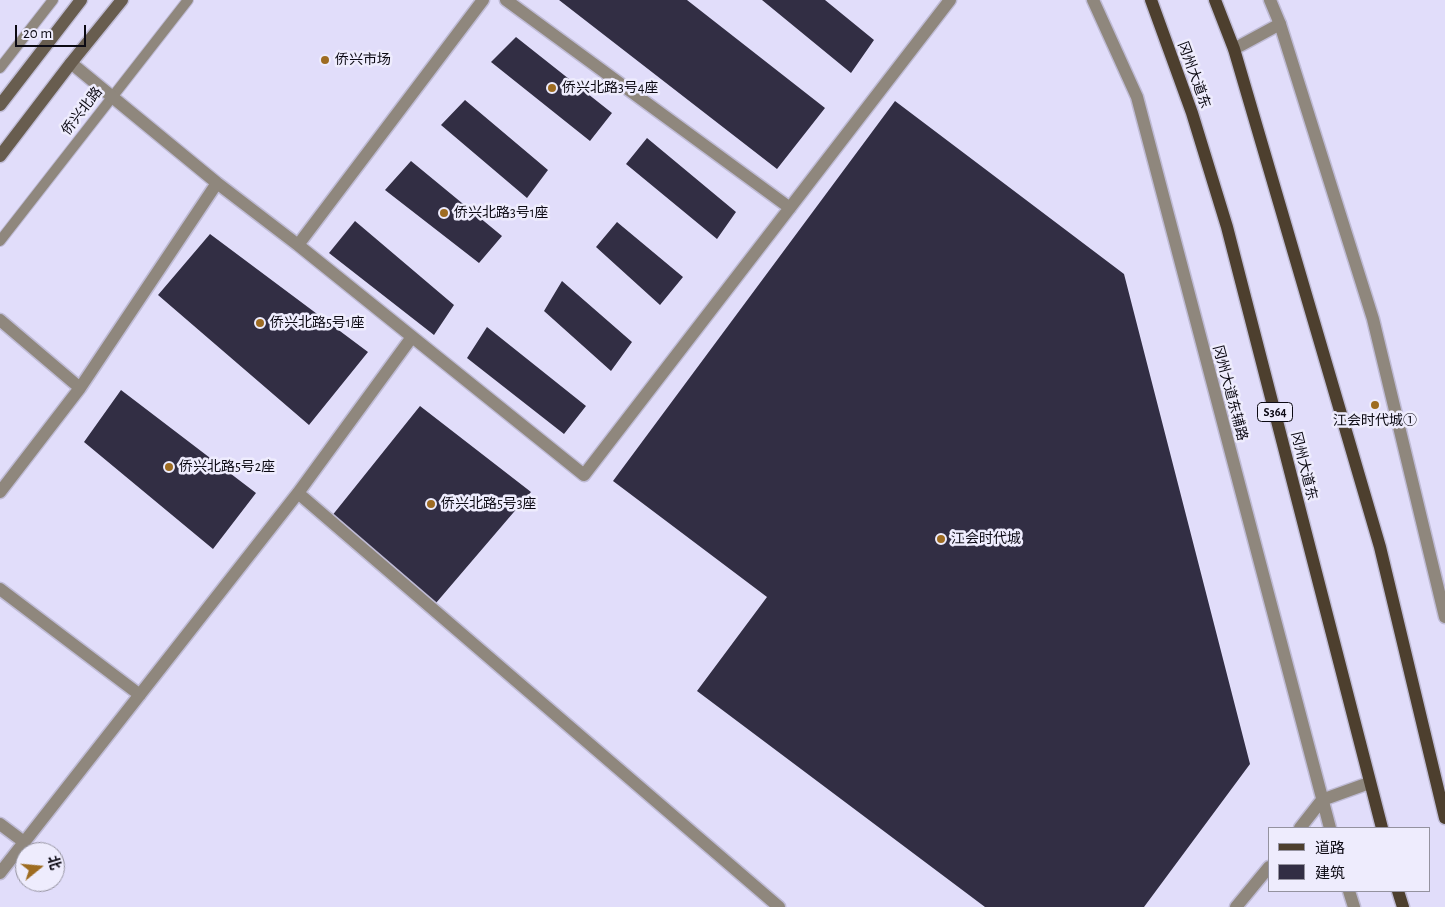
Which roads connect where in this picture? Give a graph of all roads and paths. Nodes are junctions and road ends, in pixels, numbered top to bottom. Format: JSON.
{"nodes":[{"id":1,"x":53,"y":0,"type":"edge"},
{"id":2,"x":82,"y":0,"type":"edge"},
{"id":3,"x":122,"y":0,"type":"edge"},
{"id":4,"x":188,"y":0,"type":"edge"},
{"id":5,"x":483,"y":0,"type":"edge"},
{"id":6,"x":506,"y":0,"type":"edge"},
{"id":7,"x":950,"y":0,"type":"edge"},
{"id":8,"x":1093,"y":0,"type":"edge"},
{"id":9,"x":1151,"y":0,"type":"edge"},
{"id":10,"x":1215,"y":0,"type":"edge"},
{"id":11,"x":1270,"y":0,"type":"edge"},
{"id":12,"x":1280,"y":24,"type":"junction"},
{"id":13,"x":1234,"y":49,"type":"junction"},
{"id":14,"x":71,"y":63,"type":"junction"},
{"id":15,"x":0,"y":68,"type":"edge"},
{"id":16,"x":112,"y":96,"type":"junction"},
{"id":17,"x":0,"y":105,"type":"edge"},
{"id":18,"x":0,"y":156,"type":"edge"},
{"id":19,"x":217,"y":183,"type":"junction"},
{"id":20,"x":790,"y":208,"type":"junction"},
{"id":21,"x":0,"y":241,"type":"edge"},
{"id":22,"x":298,"y":246,"type":"junction"},
{"id":23,"x":0,"y":320,"type":"edge"},
{"id":24,"x":412,"y":337,"type":"junction"},
{"id":25,"x":80,"y":388,"type":"junction"},
{"id":26,"x":0,"y":492,"type":"edge"},
{"id":27,"x":298,"y":493,"type":"junction"},
{"id":28,"x":0,"y":589,"type":"edge"},
{"id":29,"x":1445,"y":616,"type":"edge"},
{"id":30,"x":140,"y":695,"type":"junction"},
{"id":31,"x":1370,"y":783,"type":"junction"},
{"id":32,"x":1322,"y":800,"type":"junction"},
{"id":33,"x":1445,"y":816,"type":"edge"},
{"id":34,"x":0,"y":824,"type":"edge"},
{"id":35,"x":1301,"y":827,"type":"edge"},
{"id":36,"x":1330,"y":827,"type":"edge"},
{"id":37,"x":1382,"y":827,"type":"edge"},
{"id":38,"x":24,"y":842,"type":"joint"},
{"id":39,"x":15,"y":854,"type":"edge"},
{"id":40,"x":1268,"y":868,"type":"edge"},
{"id":41,"x":0,"y":873,"type":"edge"},
{"id":42,"x":1349,"y":892,"type":"edge"},
{"id":43,"x":1398,"y":892,"type":"edge"},
{"id":44,"x":779,"y":907,"type":"edge"},
{"id":45,"x":1236,"y":907,"type":"edge"},
{"id":46,"x":1354,"y":907,"type":"edge"},
{"id":47,"x":1403,"y":907,"type":"edge"}],
"edges":[{"from":1,"to":15,"type":"lane"},
{"from":2,"to":17,"type":"main road"},
{"from":3,"to":14,"type":"main road"},
{"from":4,"to":16,"type":"lane","name":"侨兴北路"},
{"from":5,"to":22,"type":"street"},
{"from":6,"to":20,"type":"street"},
{"from":7,"to":20,"type":"street"},
{"from":8,"to":32,"type":"street","name":"冈州大道东辅路"},
{"from":9,"to":31,"type":"main road","name":"冈州大道东","number":"S364"},
{"from":10,"to":13,"type":"main road"},
{"from":11,"to":12,"type":"street"},
{"from":12,"to":13,"type":"street"},
{"from":12,"to":29,"type":"street"},
{"from":13,"to":33,"type":"main road"},
{"from":14,"to":16,"type":"street"},
{"from":14,"to":18,"type":"main road"},
{"from":16,"to":19,"type":"street"},
{"from":16,"to":21,"type":"lane","name":"侨兴北路"},
{"from":19,"to":22,"type":"street"},
{"from":19,"to":25,"type":"street"},
{"from":20,"to":24,"type":"street"},
{"from":22,"to":24,"type":"street"},
{"from":23,"to":25,"type":"street"},
{"from":24,"to":27,"type":"street"},
{"from":25,"to":26,"type":"street"},
{"from":27,"to":30,"type":"street"},
{"from":27,"to":44,"type":"street"},
{"from":28,"to":30,"type":"street"},
{"from":30,"to":38,"type":"street"},
{"from":31,"to":32,"type":"street"},
{"from":31,"to":37,"type":"main road","name":"冈州大道东","number":"S364"},
{"from":32,"to":35,"type":"street"},
{"from":32,"to":36,"type":"street","name":"冈州大道东辅路"},
{"from":34,"to":38,"type":"street"},
{"from":39,"to":41,"type":"street"},
{"from":40,"to":45,"type":"street"},
{"from":42,"to":46,"type":"street"},
{"from":43,"to":47,"type":"main road"}]}
